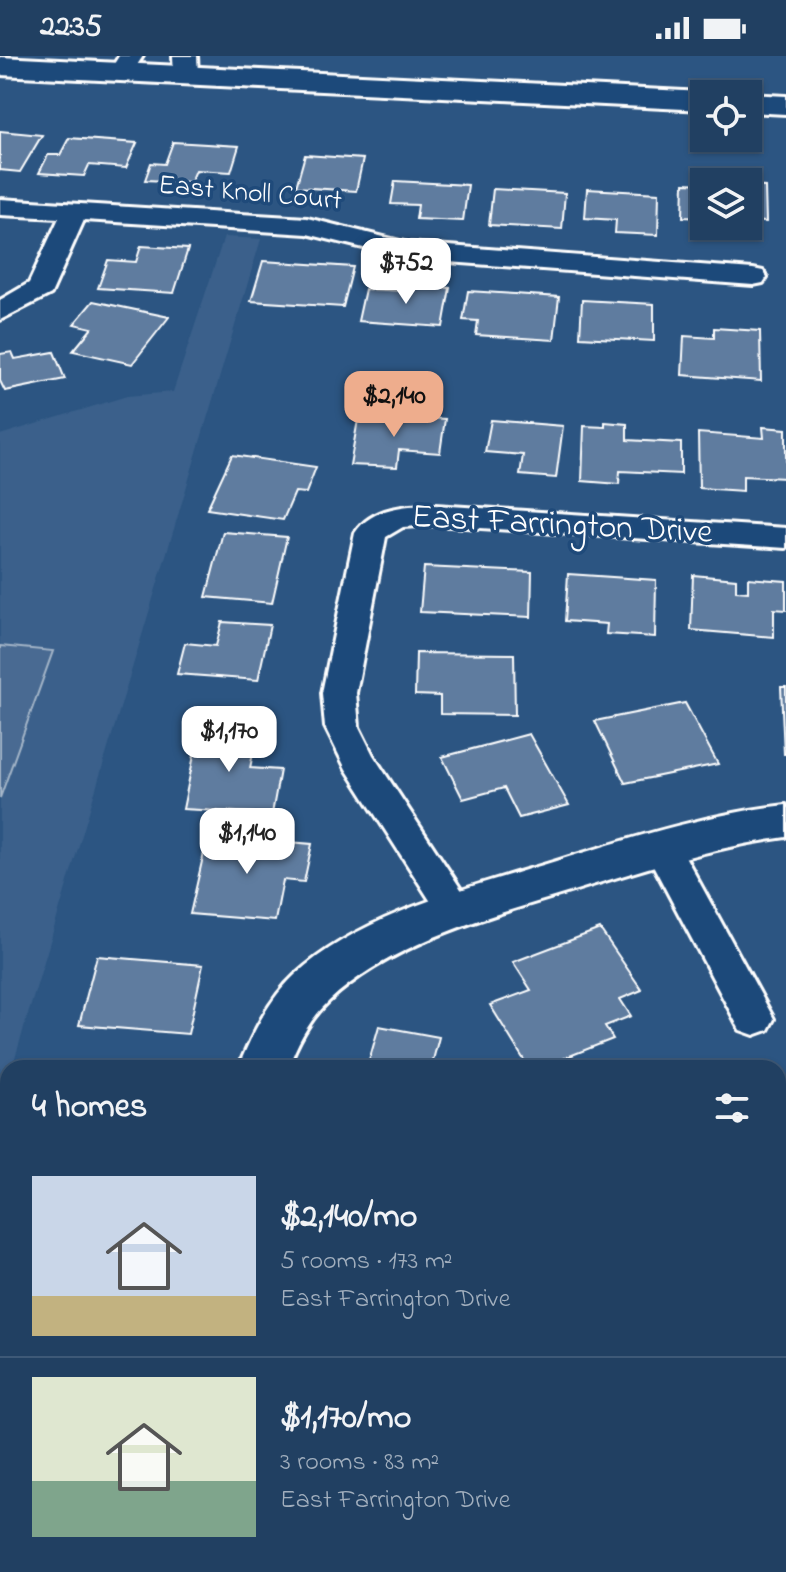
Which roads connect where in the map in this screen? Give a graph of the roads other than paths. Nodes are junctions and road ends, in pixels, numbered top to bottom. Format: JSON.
{"nodes":[{"id":1,"x":126,"y":64,"type":"edge"},
{"id":2,"x":0,"y":66,"type":"edge"},
{"id":3,"x":185,"y":66,"type":"edge"},
{"id":4,"x":690,"y":100,"type":"edge"},
{"id":5,"x":762,"y":104,"type":"edge"},
{"id":6,"x":786,"y":105,"type":"edge"},
{"id":7,"x":0,"y":207,"type":"edge"},
{"id":8,"x":74,"y":213,"type":"junction"},
{"id":9,"x":753,"y":277,"type":"dead end"},
{"id":10,"x":0,"y":312,"type":"edge"},
{"id":11,"x":786,"y":538,"type":"edge"},
{"id":12,"x":786,"y":821,"type":"edge"},
{"id":13,"x":661,"y":846,"type":"junction"},
{"id":14,"x":455,"y":909,"type":"junction"},
{"id":15,"x":754,"y":1019,"type":"dead end"},
{"id":16,"x":266,"y":1060,"type":"edge"}],
"edges":[{"from":1,"to":2,"type":"main road"},
{"from":1,"to":3,"type":"main road"},
{"from":3,"to":4,"type":"main road"},
{"from":5,"to":6,"type":"main road"},
{"from":7,"to":8,"type":"street","name":"East Knoll Court"},
{"from":8,"to":9,"type":"street","name":"East Knoll Court"},
{"from":8,"to":10,"type":"street"},
{"from":11,"to":14,"type":"street","name":"East Farrington Drive"},
{"from":12,"to":13,"type":"main road"},
{"from":13,"to":14,"type":"main road"},
{"from":13,"to":15,"type":"street"},
{"from":14,"to":16,"type":"main road"}]}
